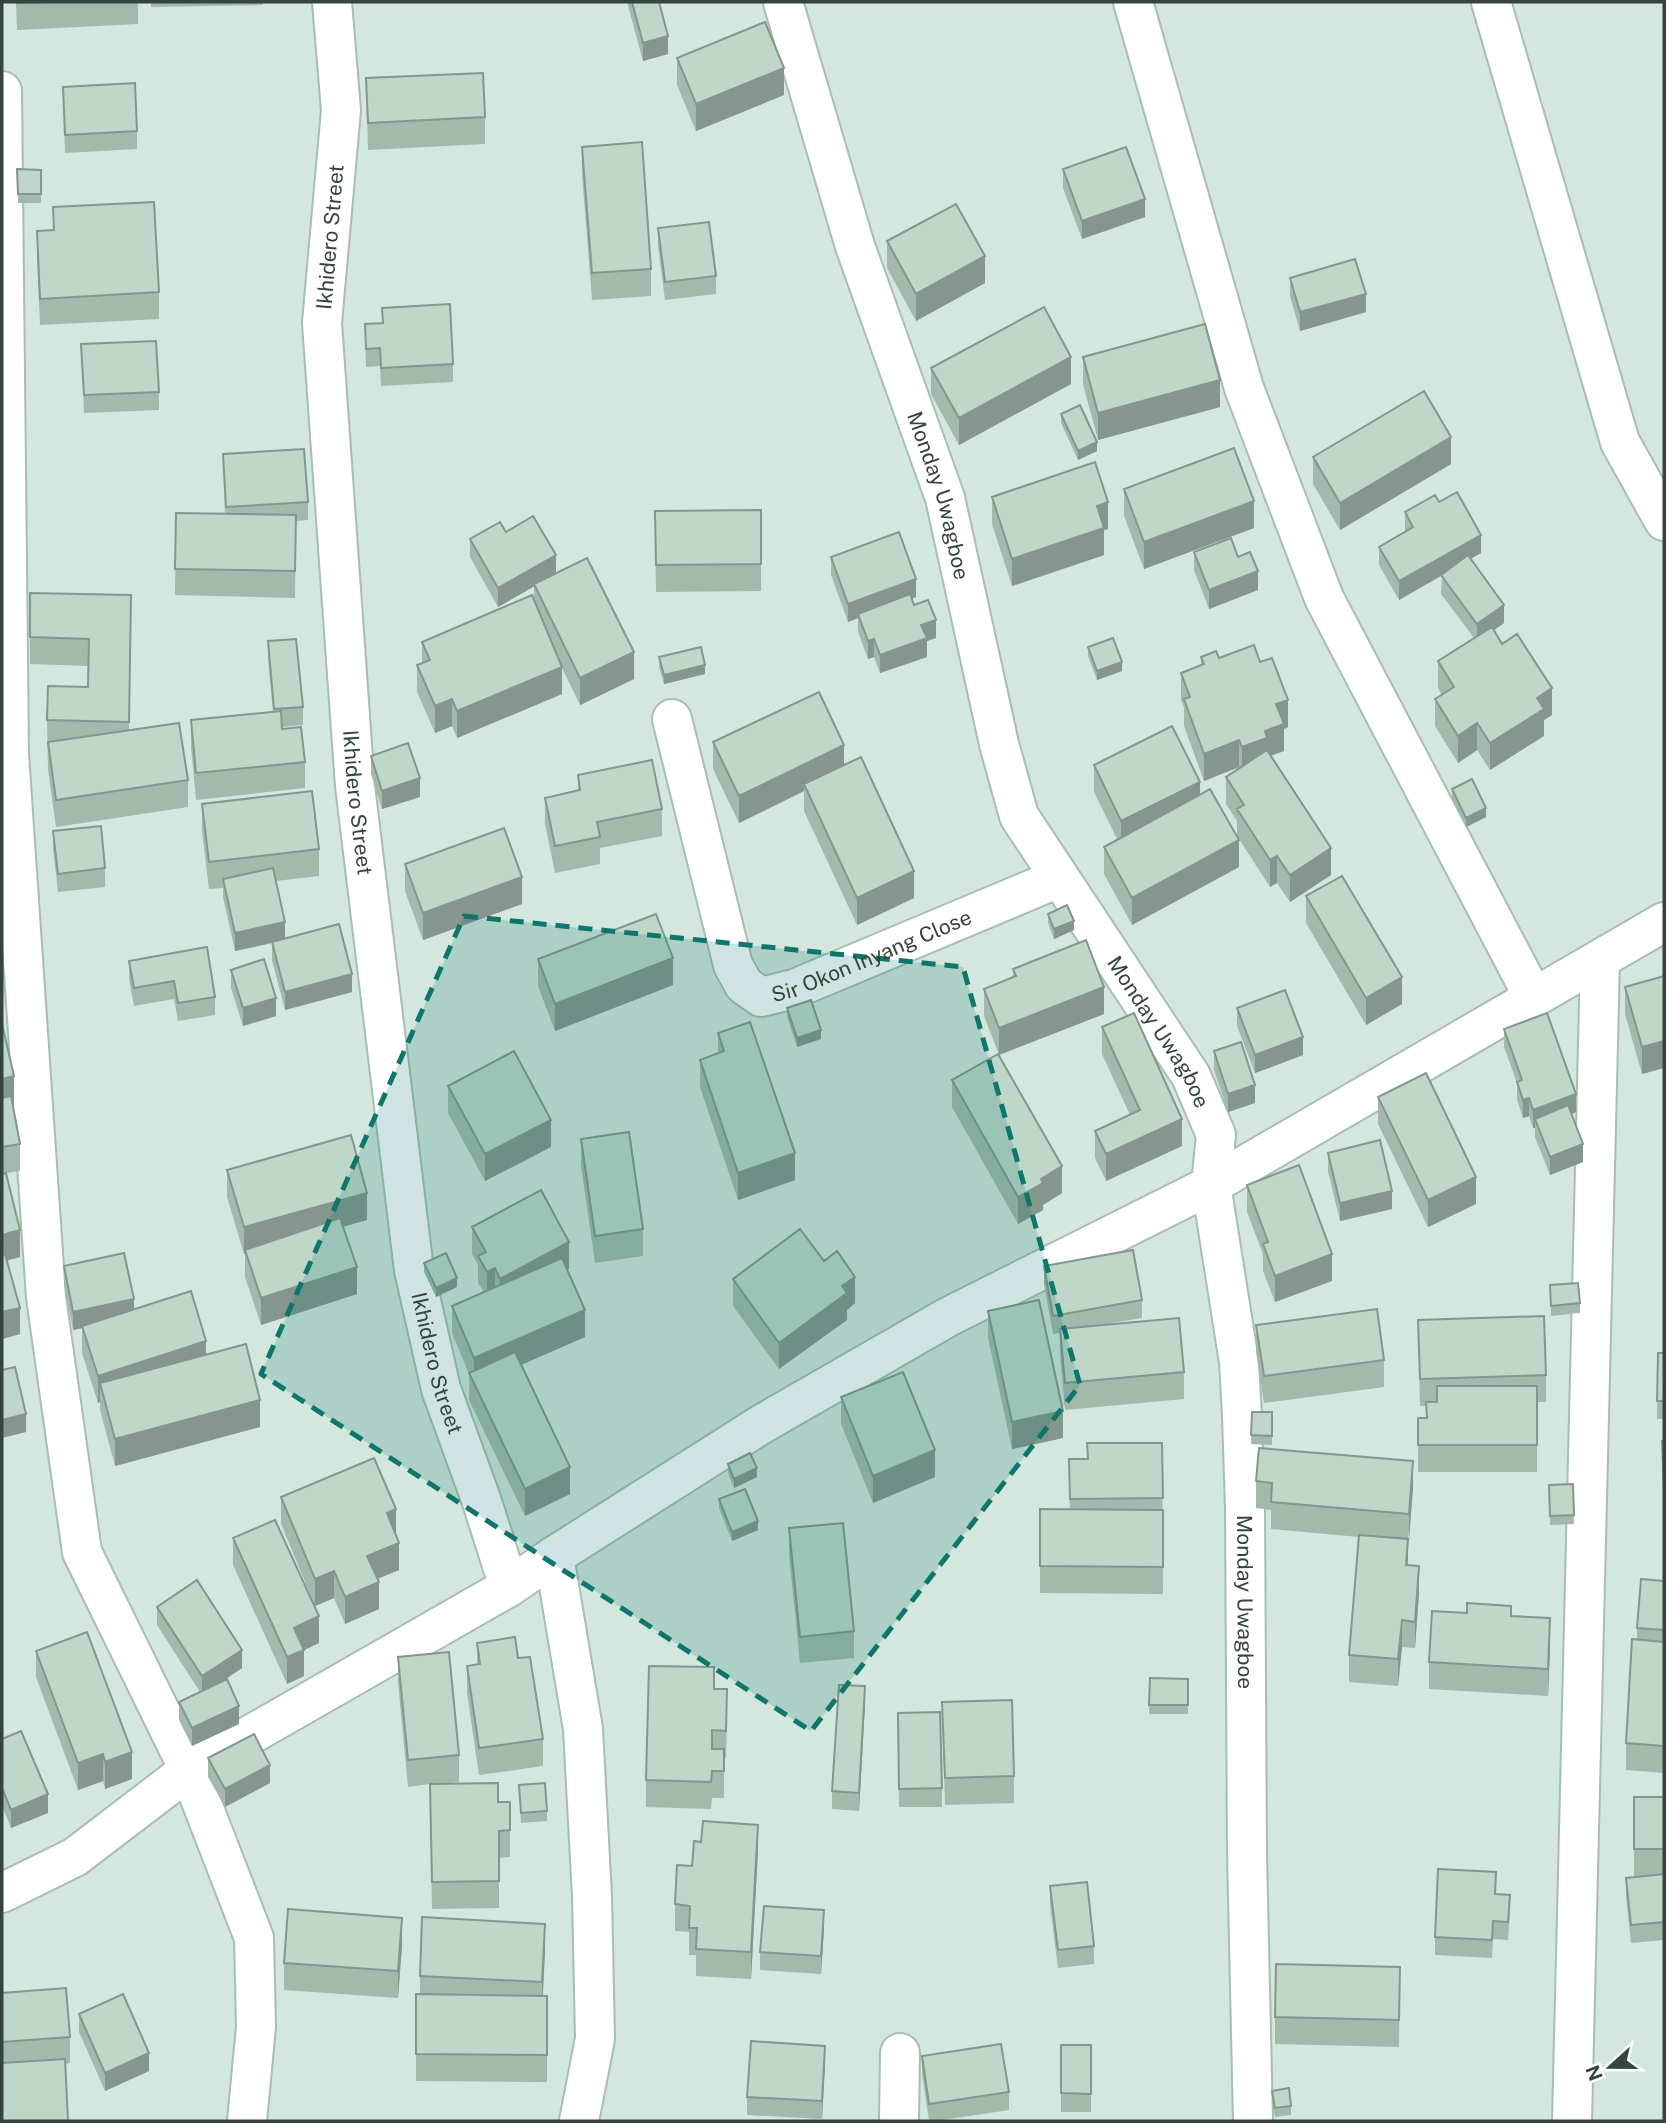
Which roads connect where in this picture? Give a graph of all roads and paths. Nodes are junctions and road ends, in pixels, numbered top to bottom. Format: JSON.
{"nodes":[{"id":1,"x":332,"y":2,"type":"edge"},
{"id":2,"x":783,"y":2,"type":"edge"},
{"id":3,"x":1133,"y":2,"type":"edge"},
{"id":4,"x":1490,"y":2,"type":"edge"},
{"id":5,"x":2,"y":91,"type":"edge"},
{"id":6,"x":1664,"y":522,"type":"edge"},
{"id":7,"x":673,"y":719,"type":"dead end"},
{"id":8,"x":1059,"y":878,"type":"junction"},
{"id":9,"x":1664,"y":922,"type":"edge"},
{"id":10,"x":1600,"y":960,"type":"junction"},
{"id":11,"x":1534,"y":998,"type":"junction"},
{"id":12,"x":1211,"y":1185,"type":"junction"},
{"id":13,"x":554,"y":1556,"type":"junction"},
{"id":14,"x":509,"y":1587,"type":"junction"},
{"id":15,"x":190,"y":1770,"type":"junction"},
{"id":16,"x":2,"y":1893,"type":"edge"},
{"id":17,"x":900,"y":2053,"type":"dead end"},
{"id":18,"x":247,"y":2121,"type":"edge"},
{"id":19,"x":579,"y":2121,"type":"edge"},
{"id":20,"x":900,"y":2121,"type":"edge"},
{"id":21,"x":1253,"y":2121,"type":"edge"},
{"id":22,"x":1572,"y":2121,"type":"edge"}],
"edges":[{"from":1,"to":14,"type":"street","name":"Ikhidero Street"},
{"from":2,"to":8,"type":"street","name":"Monday Uwagboe"},
{"from":3,"to":11,"type":"street"},
{"from":4,"to":6,"type":"street"},
{"from":5,"to":15,"type":"street"},
{"from":7,"to":8,"type":"street","name":"Sir Okon Inyang Close"},
{"from":8,"to":12,"type":"street","name":"Monday Uwagboe"},
{"from":9,"to":10,"type":"street"},
{"from":10,"to":11,"type":"street"},
{"from":10,"to":22,"type":"street"},
{"from":11,"to":12,"type":"street"},
{"from":12,"to":13,"type":"street"},
{"from":12,"to":21,"type":"street","name":"Monday Uwagboe"},
{"from":13,"to":14,"type":"street"},
{"from":13,"to":19,"type":"street"},
{"from":14,"to":15,"type":"street"},
{"from":15,"to":16,"type":"street"},
{"from":15,"to":18,"type":"street"},
{"from":17,"to":20,"type":"street"}]}
